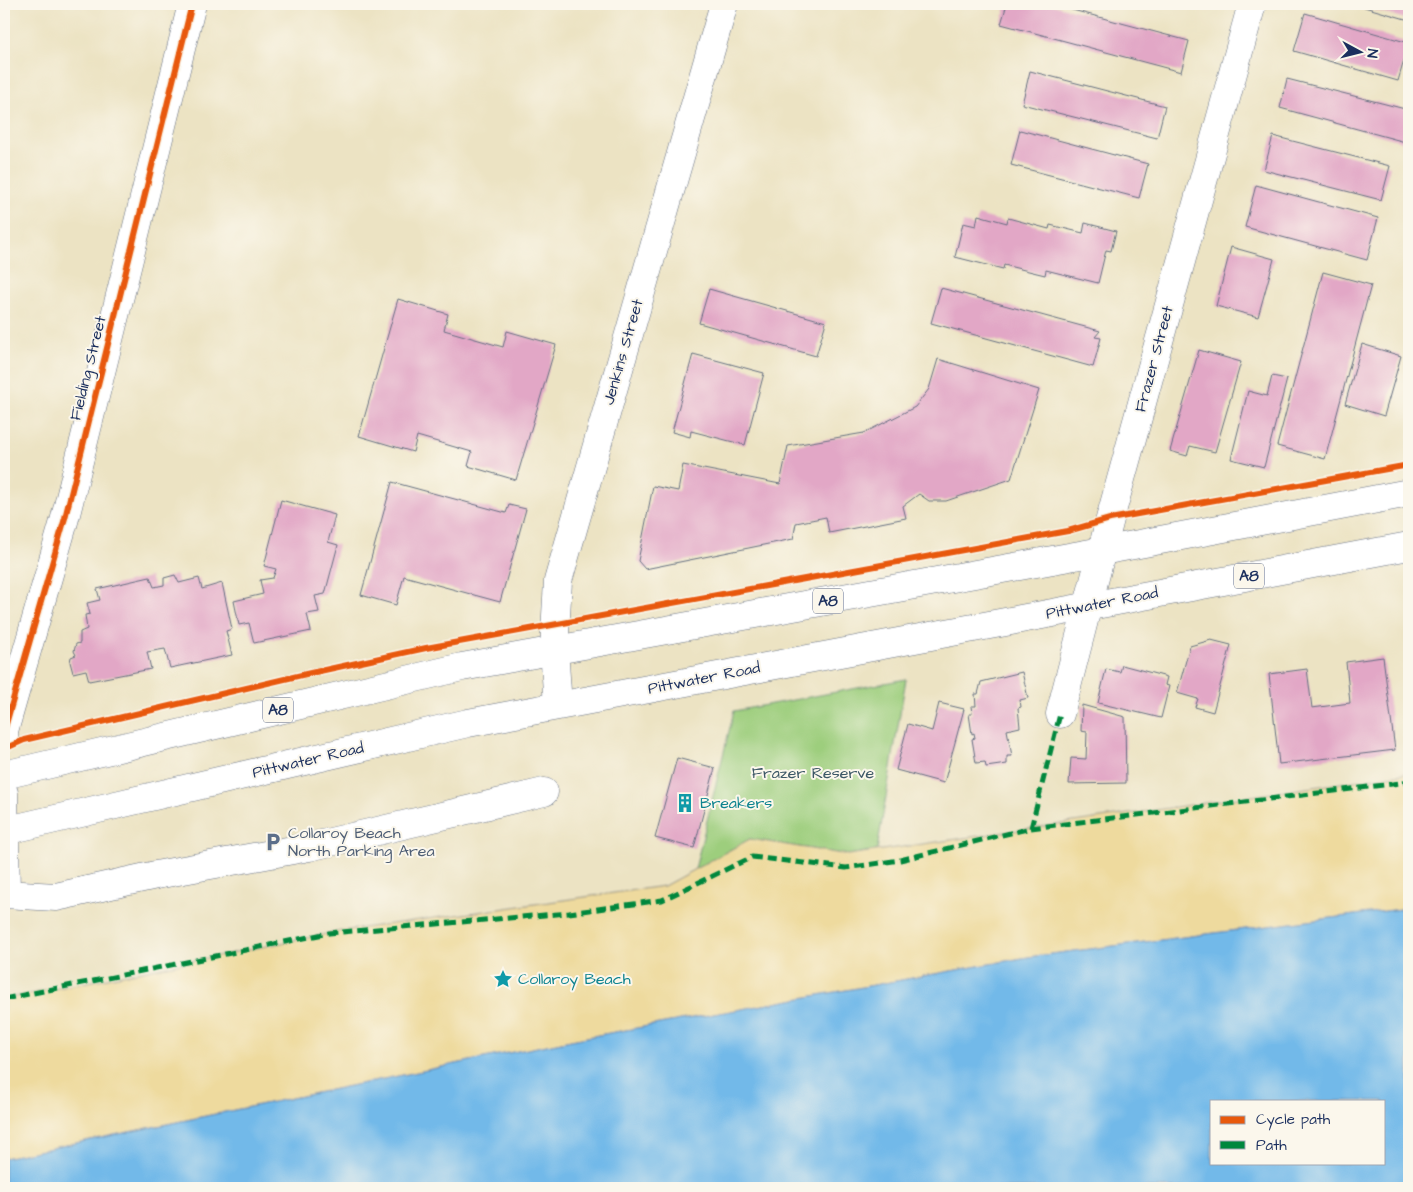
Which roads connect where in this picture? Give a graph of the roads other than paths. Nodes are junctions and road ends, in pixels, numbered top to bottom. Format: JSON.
{"nodes":[{"id":1,"x":192,"y":4,"type":"edge"},
{"id":2,"x":724,"y":4,"type":"edge"},
{"id":3,"x":1252,"y":4,"type":"edge"},
{"id":4,"x":1409,"y":494,"type":"edge"},
{"id":5,"x":1409,"y":546,"type":"edge"},
{"id":6,"x":1102,"y":551,"type":"junction"},
{"id":7,"x":1088,"y":606,"type":"junction"},
{"id":8,"x":554,"y":650,"type":"junction"},
{"id":9,"x":558,"y":705,"type":"junction"},
{"id":10,"x":1060,"y":714,"type":"dead end"},
{"id":11,"x":4,"y":737,"type":"edge"},
{"id":12,"x":4,"y":775,"type":"edge"},
{"id":13,"x":544,"y":792,"type":"dead end"},
{"id":14,"x":4,"y":793,"type":"edge"},
{"id":15,"x":4,"y":831,"type":"edge"},
{"id":16,"x":5,"y":893,"type":"edge"}],
"edges":[{"from":1,"to":11,"type":"main road","name":"Fielding Street"},
{"from":2,"to":8,"type":"main road","name":"Jenkins Street"},
{"from":3,"to":6,"type":"main road","name":"Frazer Street"},
{"from":4,"to":6,"type":"main road","number":"A8"},
{"from":5,"to":7,"type":"main road","name":"Pittwater Road","number":"A8"},
{"from":6,"to":7,"type":"main road","name":"Frazer Street"},
{"from":6,"to":8,"type":"main road","number":"A8"},
{"from":7,"to":9,"type":"main road","name":"Pittwater Road","number":"A8"},
{"from":7,"to":10,"type":"main road","name":"Frazer Street"},
{"from":8,"to":9,"type":"main road","name":"Jenkins Street"},
{"from":8,"to":12,"type":"main road","number":"A8"},
{"from":9,"to":15,"type":"main road","name":"Pittwater Road","number":"A8"},
{"from":13,"to":16,"type":"main road"},
{"from":14,"to":15,"type":"main road"},
{"from":15,"to":16,"type":"main road"}]}
